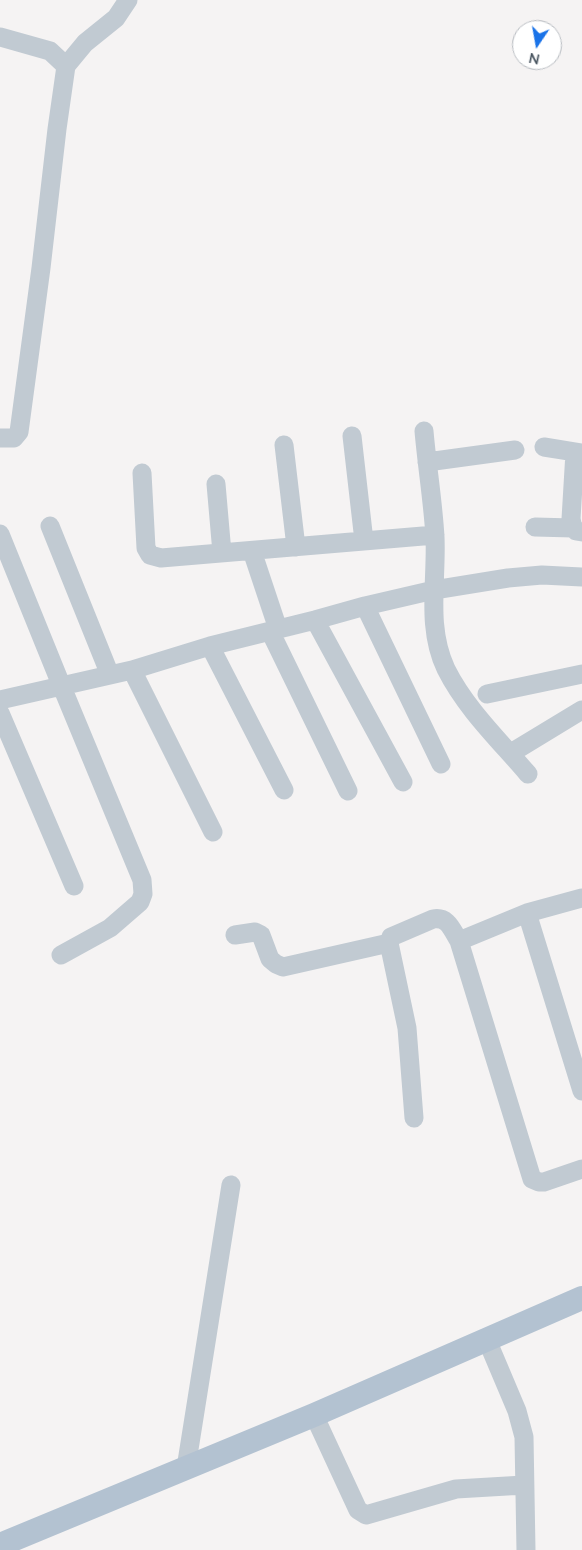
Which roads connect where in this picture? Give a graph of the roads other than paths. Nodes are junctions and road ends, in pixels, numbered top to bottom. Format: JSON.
{"nodes":[{"id":1,"x":128,"y":0,"type":"edge"},
{"id":2,"x":0,"y":37,"type":"edge"},
{"id":3,"x":66,"y":66,"type":"junction"},
{"id":4,"x":424,"y":430,"type":"dead end"},
{"id":5,"x":352,"y":436,"type":"dead end"},
{"id":6,"x":0,"y":438,"type":"edge"},
{"id":7,"x":284,"y":445,"type":"dead end"},
{"id":8,"x":544,"y":447,"type":"dead end"},
{"id":9,"x":515,"y":450,"type":"dead end"},
{"id":10,"x":578,"y":452,"type":"edge"},
{"id":11,"x":427,"y":462,"type":"junction"},
{"id":12,"x":142,"y":473,"type":"dead end"},
{"id":13,"x":216,"y":484,"type":"dead end"},
{"id":14,"x":50,"y":526,"type":"dead end"},
{"id":15,"x":535,"y":528,"type":"dead end"},
{"id":16,"x":578,"y":530,"type":"edge"},
{"id":17,"x":0,"y":534,"type":"edge"},
{"id":18,"x":435,"y":535,"type":"junction"},
{"id":19,"x":364,"y":541,"type":"junction"},
{"id":20,"x":296,"y":547,"type":"junction"},
{"id":21,"x":252,"y":551,"type":"junction"},
{"id":22,"x":222,"y":553,"type":"junction"},
{"id":23,"x":582,"y":577,"type":"edge"},
{"id":24,"x":434,"y":590,"type":"junction"},
{"id":25,"x":365,"y":606,"type":"junction"},
{"id":26,"x":315,"y":620,"type":"junction"},
{"id":27,"x":274,"y":630,"type":"junction"},
{"id":28,"x":210,"y":646,"type":"junction"},
{"id":29,"x":132,"y":670,"type":"junction"},
{"id":30,"x":582,"y":674,"type":"edge"},
{"id":31,"x":110,"y":675,"type":"junction"},
{"id":32,"x":62,"y":687,"type":"junction"},
{"id":33,"x":487,"y":694,"type":"dead end"},
{"id":34,"x":1,"y":701,"type":"edge"},
{"id":35,"x":582,"y":710,"type":"edge"},
{"id":36,"x":510,"y":753,"type":"junction"},
{"id":37,"x":441,"y":764,"type":"dead end"},
{"id":38,"x":528,"y":774,"type":"dead end"},
{"id":39,"x":403,"y":782,"type":"dead end"},
{"id":40,"x":284,"y":790,"type":"dead end"},
{"id":41,"x":348,"y":791,"type":"dead end"},
{"id":42,"x":213,"y":832,"type":"dead end"},
{"id":43,"x":74,"y":886,"type":"dead end"},
{"id":44,"x":582,"y":898,"type":"edge"},
{"id":45,"x":527,"y":913,"type":"junction"},
{"id":46,"x":235,"y":934,"type":"dead end"},
{"id":47,"x":459,"y":941,"type":"junction"},
{"id":48,"x":389,"y":943,"type":"junction"},
{"id":49,"x":61,"y":955,"type":"dead end"},
{"id":50,"x":582,"y":1091,"type":"edge"},
{"id":51,"x":414,"y":1118,"type":"dead end"},
{"id":52,"x":582,"y":1169,"type":"edge"},
{"id":53,"x":231,"y":1185,"type":"dead end"},
{"id":54,"x":582,"y":1298,"type":"edge"},
{"id":55,"x":487,"y":1340,"type":"junction"},
{"id":56,"x":314,"y":1415,"type":"junction"},
{"id":57,"x":186,"y":1468,"type":"junction"},
{"id":58,"x":524,"y":1485,"type":"junction"},
{"id":59,"x":0,"y":1545,"type":"edge"},
{"id":60,"x":526,"y":1550,"type":"edge"}],
"edges":[{"from":1,"to":3,"type":"street"},
{"from":2,"to":3,"type":"street"},
{"from":3,"to":6,"type":"street"},
{"from":4,"to":11,"type":"street"},
{"from":5,"to":19,"type":"street"},
{"from":7,"to":20,"type":"street"},
{"from":8,"to":10,"type":"street"},
{"from":9,"to":11,"type":"street"},
{"from":10,"to":16,"type":"street"},
{"from":11,"to":18,"type":"street"},
{"from":12,"to":22,"type":"street"},
{"from":13,"to":22,"type":"street"},
{"from":14,"to":31,"type":"street"},
{"from":15,"to":16,"type":"street"},
{"from":17,"to":32,"type":"street"},
{"from":18,"to":19,"type":"street"},
{"from":18,"to":24,"type":"street"},
{"from":19,"to":20,"type":"street"},
{"from":20,"to":21,"type":"street"},
{"from":21,"to":22,"type":"street"},
{"from":21,"to":27,"type":"street"},
{"from":23,"to":24,"type":"street"},
{"from":24,"to":25,"type":"street"},
{"from":24,"to":36,"type":"street"},
{"from":25,"to":26,"type":"street"},
{"from":25,"to":37,"type":"street"},
{"from":26,"to":27,"type":"street"},
{"from":26,"to":39,"type":"street"},
{"from":27,"to":28,"type":"street"},
{"from":27,"to":41,"type":"street"},
{"from":28,"to":29,"type":"street"},
{"from":28,"to":40,"type":"street"},
{"from":29,"to":31,"type":"street"},
{"from":29,"to":42,"type":"street"},
{"from":30,"to":33,"type":"street"},
{"from":31,"to":32,"type":"street"},
{"from":32,"to":34,"type":"street"},
{"from":32,"to":49,"type":"street"},
{"from":34,"to":43,"type":"street"},
{"from":35,"to":36,"type":"street"},
{"from":36,"to":38,"type":"street"},
{"from":44,"to":45,"type":"street"},
{"from":45,"to":47,"type":"street"},
{"from":45,"to":50,"type":"street"},
{"from":46,"to":48,"type":"street"},
{"from":47,"to":48,"type":"street"},
{"from":47,"to":52,"type":"street"},
{"from":48,"to":51,"type":"street"},
{"from":53,"to":57,"type":"street"},
{"from":54,"to":55,"type":"main road"},
{"from":55,"to":56,"type":"main road"},
{"from":55,"to":58,"type":"street"},
{"from":56,"to":57,"type":"main road"},
{"from":56,"to":58,"type":"street"},
{"from":57,"to":59,"type":"main road"},
{"from":58,"to":60,"type":"street"}]}
